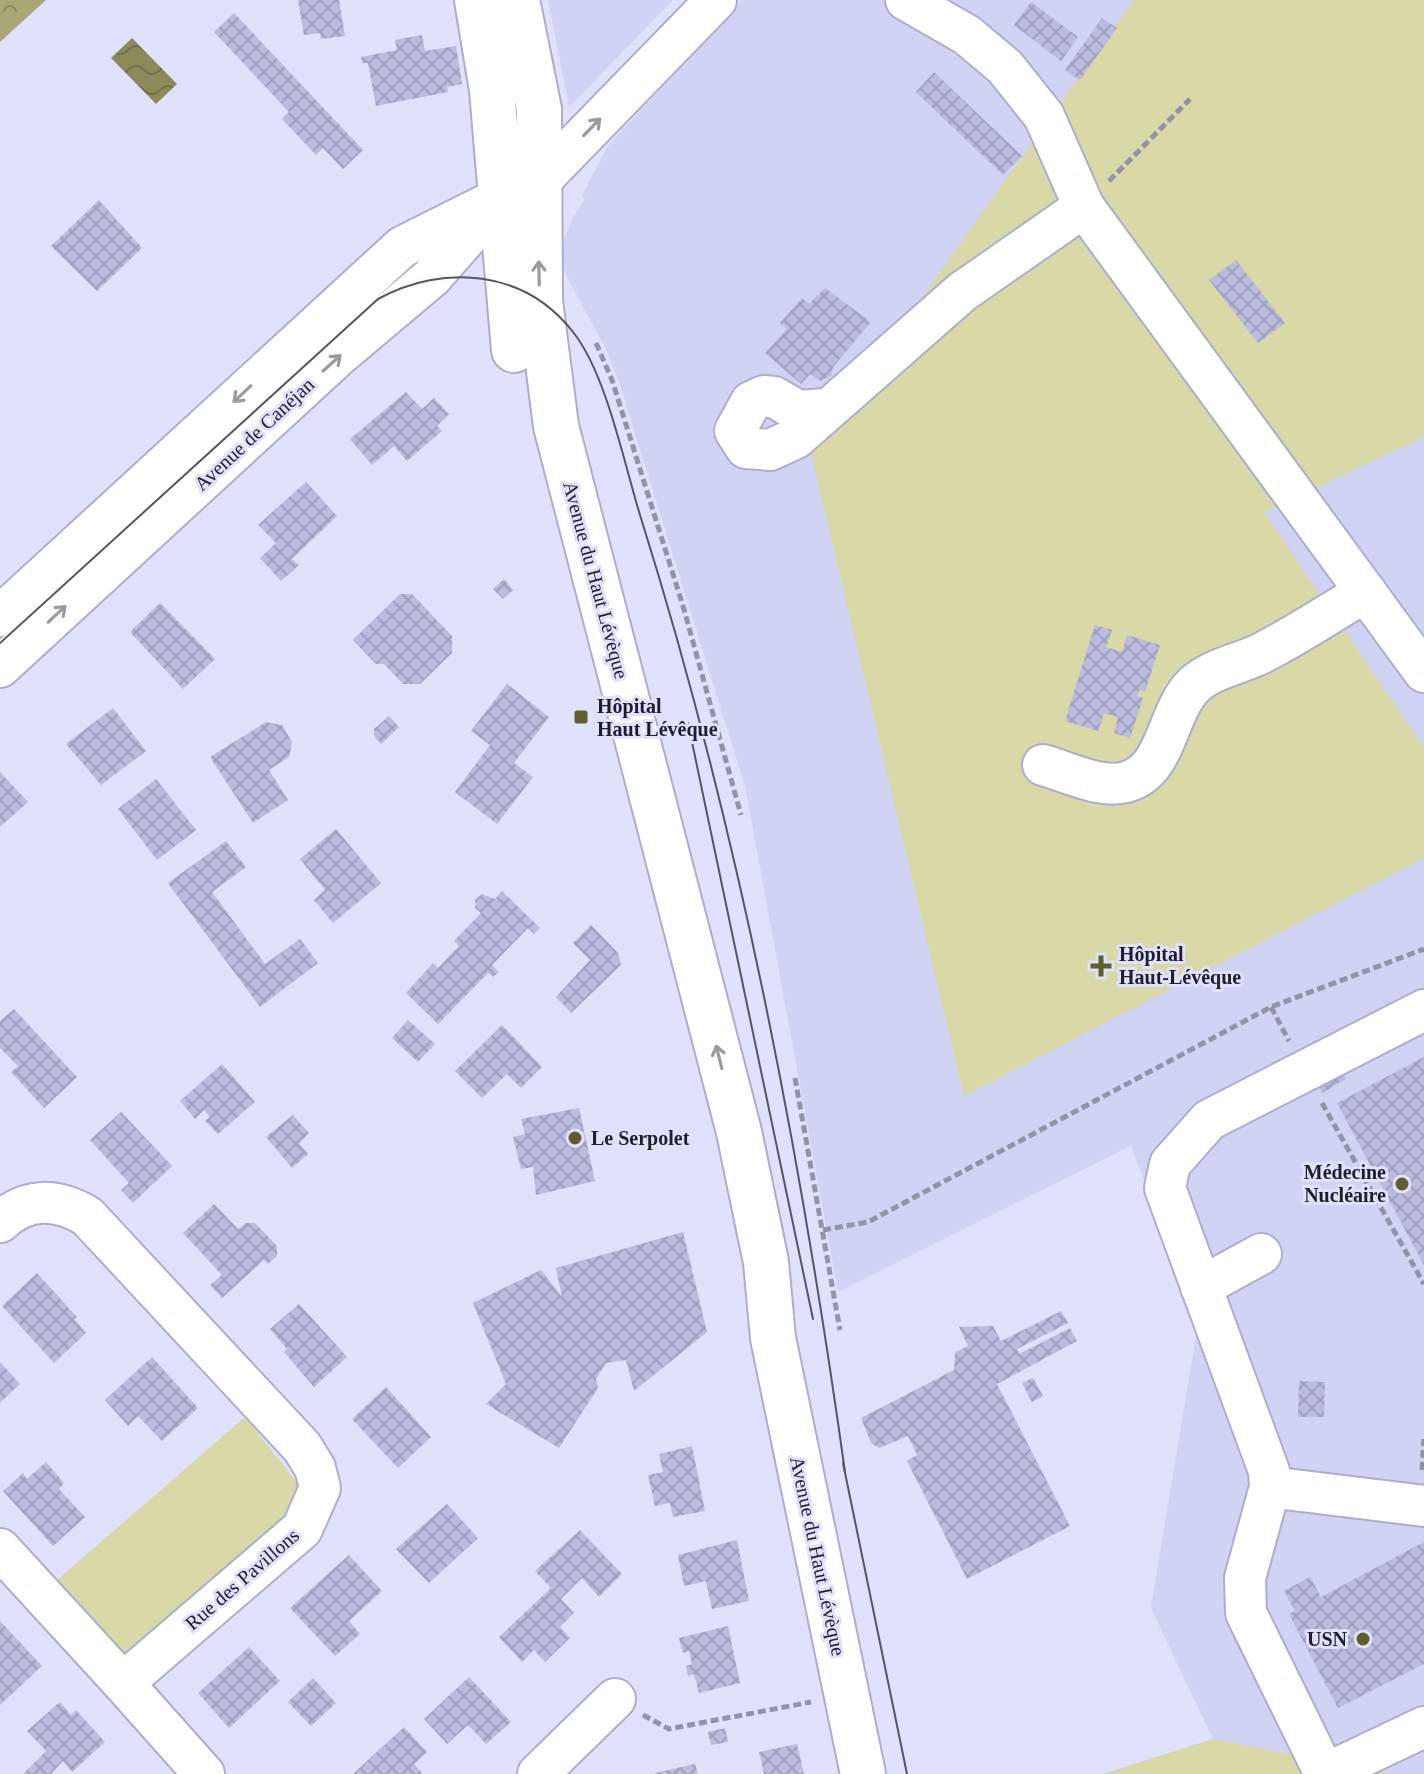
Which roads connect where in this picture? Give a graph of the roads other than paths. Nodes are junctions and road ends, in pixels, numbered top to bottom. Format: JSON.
{"nodes":[{"id":1,"x":477,"y":0,"type":"edge"},
{"id":2,"x":499,"y":0,"type":"edge"},
{"id":3,"x":517,"y":0,"type":"edge"},
{"id":4,"x":716,"y":0,"type":"edge"},
{"id":5,"x":906,"y":0,"type":"edge"},
{"id":6,"x":521,"y":190,"type":"junction"},
{"id":7,"x":1084,"y":207,"type":"junction"},
{"id":8,"x":825,"y":409,"type":"dead end"},
{"id":9,"x":1366,"y":592,"type":"junction"},
{"id":10,"x":0,"y":616,"type":"edge"},
{"id":11,"x":0,"y":667,"type":"edge"},
{"id":12,"x":1424,"y":672,"type":"edge"},
{"id":13,"x":1043,"y":765,"type":"dead end"},
{"id":14,"x":1424,"y":1010,"type":"edge"},
{"id":15,"x":0,"y":1222,"type":"edge"},
{"id":16,"x":1261,"y":1254,"type":"dead end"},
{"id":17,"x":1201,"y":1287,"type":"junction"},
{"id":18,"x":1270,"y":1487,"type":"junction"},
{"id":19,"x":1424,"y":1506,"type":"edge"},
{"id":20,"x":0,"y":1549,"type":"edge"},
{"id":21,"x":123,"y":1683,"type":"junction"},
{"id":22,"x":615,"y":1699,"type":"road end"},
{"id":23,"x":1424,"y":1727,"type":"edge"},
{"id":24,"x":204,"y":1774,"type":"edge"},
{"id":25,"x":538,"y":1774,"type":"edge"},
{"id":26,"x":863,"y":1774,"type":"edge"},
{"id":27,"x":1325,"y":1774,"type":"edge"}],
"edges":[{"from":1,"to":6,"type":"main road","name":"Avenue du Haut Lévèque"},
{"from":2,"to":6,"type":"street","name":"Avenue du Haut Lévèque"},
{"from":3,"to":6,"type":"main road","name":"Avenue du Haut Lévèque"},
{"from":6,"to":4,"type":"street","name":"Avenue de Canéjan","one_way":true},
{"from":5,"to":7,"type":"street"},
{"from":6,"to":10,"type":"street","name":"Avenue de Canéjan","one_way":true},
{"from":11,"to":6,"type":"street","name":"Avenue de Canéjan","one_way":true},
{"from":6,"to":26,"type":"main road","name":"Avenue du Haut Lévèque"},
{"from":7,"to":8,"type":"street"},
{"from":7,"to":9,"type":"street"},
{"from":9,"to":12,"type":"street"},
{"from":9,"to":13,"type":"street"},
{"from":14,"to":17,"type":"street"},
{"from":15,"to":21,"type":"street","name":"Rue des Pavillons"},
{"from":16,"to":17,"type":"street"},
{"from":17,"to":18,"type":"street"},
{"from":18,"to":19,"type":"street"},
{"from":18,"to":27,"type":"street"},
{"from":20,"to":21,"type":"street"},
{"from":21,"to":24,"type":"street"},
{"from":22,"to":25,"type":"street"},
{"from":23,"to":27,"type":"street"}]}
